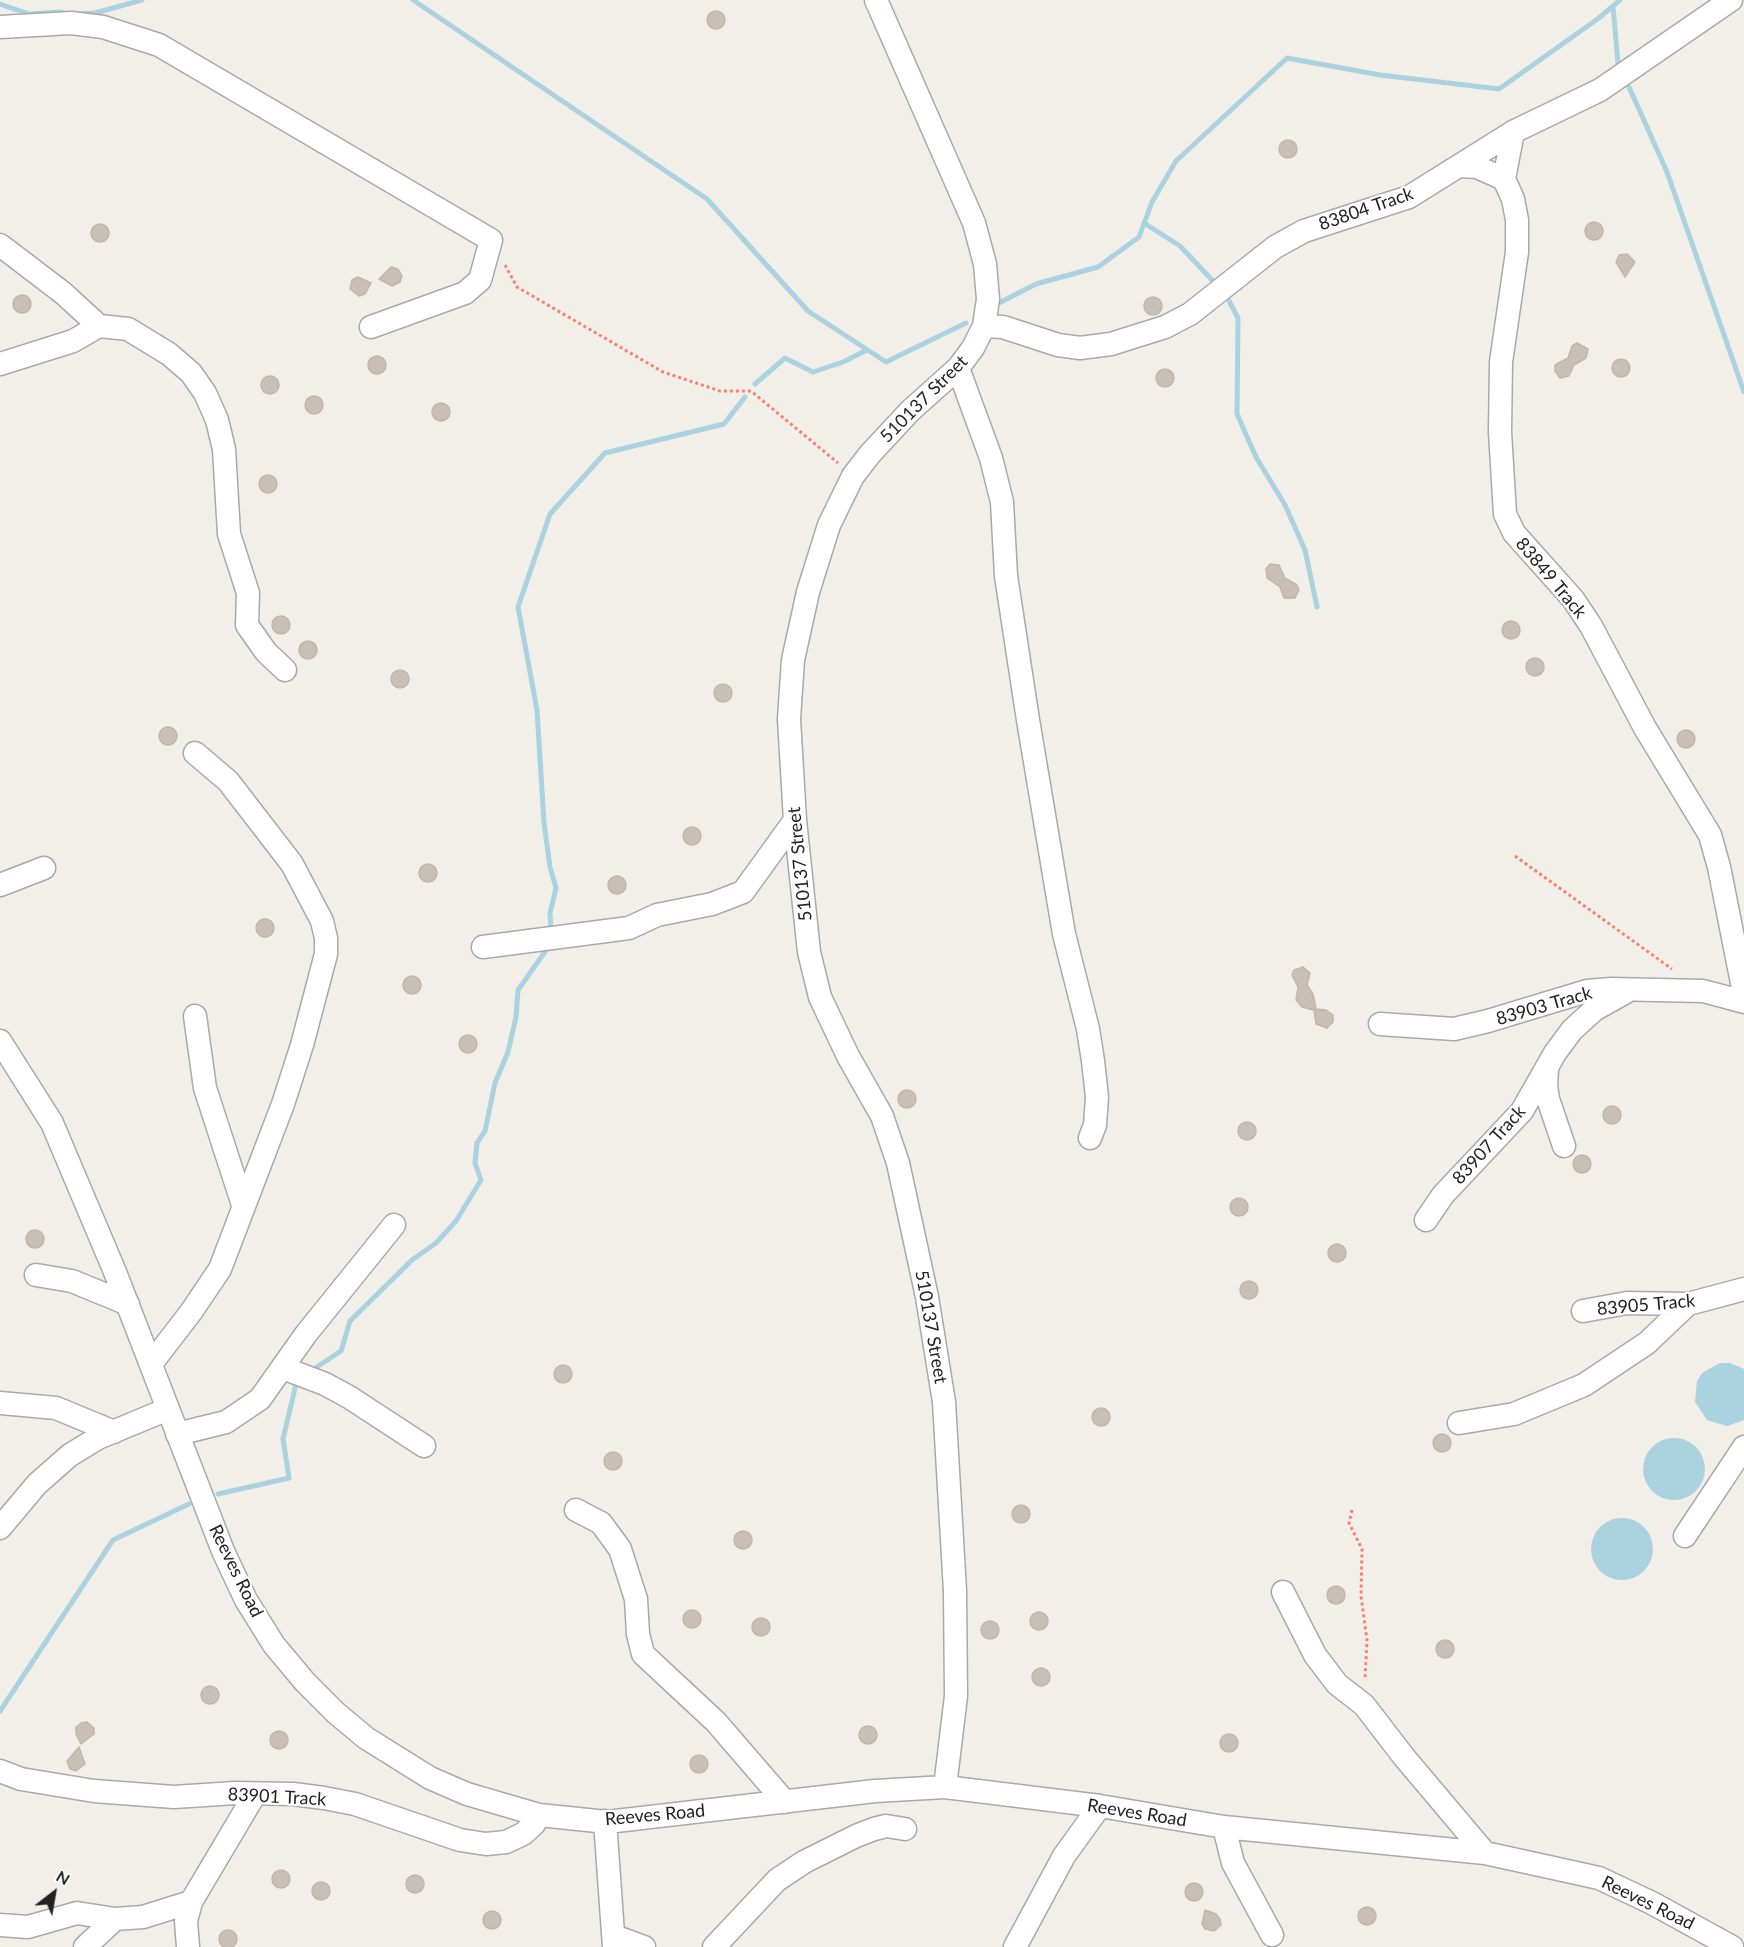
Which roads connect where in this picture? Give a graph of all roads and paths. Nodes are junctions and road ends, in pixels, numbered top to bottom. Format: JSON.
{"nodes":[{"id":1,"x":876,"y":0,"type":"edge"},
{"id":2,"x":1731,"y":0,"type":"edge"},
{"id":3,"x":1736,"y":0,"type":"edge"},
{"id":4,"x":1744,"y":15,"type":"edge"},
{"id":5,"x":0,"y":27,"type":"edge"},
{"id":6,"x":1513,"y":132,"type":"junction"},
{"id":7,"x":1461,"y":166,"type":"junction"},
{"id":8,"x":1504,"y":179,"type":"junction"},
{"id":9,"x":491,"y":240,"type":"junction"},
{"id":10,"x":0,"y":245,"type":"edge"},
{"id":11,"x":984,"y":326,"type":"junction"},
{"id":12,"x":371,"y":327,"type":"dead end"},
{"id":13,"x":92,"y":332,"type":"junction"},
{"id":14,"x":0,"y":364,"type":"edge"},
{"id":15,"x":958,"y":368,"type":"junction"},
{"id":16,"x":853,"y":476,"type":"junction"},
{"id":17,"x":285,"y":670,"type":"dead end"},
{"id":18,"x":195,"y":753,"type":"dead end"},
{"id":19,"x":795,"y":820,"type":"junction"},
{"id":20,"x":1515,"y":856,"type":"dead end"},
{"id":21,"x":44,"y":868,"type":"dead end"},
{"id":22,"x":0,"y":885,"type":"edge"},
{"id":23,"x":1738,"y":943,"type":"edge"},
{"id":24,"x":483,"y":947,"type":"dead end"},
{"id":25,"x":1675,"y":970,"type":"dead end"},
{"id":26,"x":1631,"y":990,"type":"junction"},
{"id":27,"x":1744,"y":993,"type":"edge"},
{"id":28,"x":1744,"y":1002,"type":"edge"},
{"id":29,"x":195,"y":1017,"type":"dead end"},
{"id":30,"x":1380,"y":1024,"type":"dead end"},
{"id":31,"x":0,"y":1041,"type":"edge"},
{"id":32,"x":1548,"y":1067,"type":"junction"},
{"id":33,"x":1090,"y":1138,"type":"dead end"},
{"id":34,"x":1564,"y":1146,"type":"dead end"},
{"id":35,"x":243,"y":1205,"type":"junction"},
{"id":36,"x":1426,"y":1220,"type":"dead end"},
{"id":37,"x":394,"y":1225,"type":"dead end"},
{"id":38,"x":36,"y":1275,"type":"dead end"},
{"id":39,"x":1744,"y":1289,"type":"edge"},
{"id":40,"x":1688,"y":1304,"type":"junction"},
{"id":41,"x":128,"y":1305,"type":"junction"},
{"id":42,"x":1583,"y":1311,"type":"dead end"},
{"id":43,"x":151,"y":1364,"type":"junction"},
{"id":44,"x":283,"y":1368,"type":"junction"},
{"id":45,"x":0,"y":1403,"type":"edge"},
{"id":46,"x":168,"y":1409,"type":"junction"},
{"id":47,"x":1459,"y":1423,"type":"dead end"},
{"id":48,"x":114,"y":1432,"type":"junction"},
{"id":49,"x":177,"y":1434,"type":"junction"},
{"id":50,"x":424,"y":1446,"type":"dead end"},
{"id":51,"x":1744,"y":1448,"type":"edge"},
{"id":52,"x":576,"y":1510,"type":"dead end"},
{"id":53,"x":1352,"y":1510,"type":"dead end"},
{"id":54,"x":0,"y":1528,"type":"edge"},
{"id":55,"x":1685,"y":1536,"type":"dead end"},
{"id":56,"x":1283,"y":1592,"type":"dead end"},
{"id":57,"x":1364,"y":1705,"type":"junction"},
{"id":58,"x":0,"y":1771,"type":"edge"},
{"id":59,"x":945,"y":1787,"type":"junction"},
{"id":60,"x":255,"y":1794,"type":"junction"},
{"id":61,"x":784,"y":1802,"type":"junction"},
{"id":62,"x":1100,"y":1806,"type":"junction"},
{"id":63,"x":539,"y":1815,"type":"junction"},
{"id":64,"x":605,"y":1821,"type":"junction"},
{"id":65,"x":1224,"y":1827,"type":"junction"},
{"id":66,"x":905,"y":1829,"type":"dead end"},
{"id":67,"x":1485,"y":1853,"type":"junction"},
{"id":68,"x":191,"y":1902,"type":"junction"},
{"id":69,"x":115,"y":1919,"type":"junction"},
{"id":70,"x":0,"y":1925,"type":"edge"},
{"id":71,"x":1272,"y":1935,"type":"dead end"},
{"id":72,"x":614,"y":1941,"type":"edge"},
{"id":73,"x":84,"y":1947,"type":"edge"},
{"id":74,"x":188,"y":1947,"type":"edge"},
{"id":75,"x":644,"y":1947,"type":"edge"},
{"id":76,"x":714,"y":1947,"type":"edge"},
{"id":77,"x":1015,"y":1947,"type":"edge"},
{"id":78,"x":1732,"y":1947,"type":"edge"}],
"edges":[{"from":1,"to":11,"type":"street","name":"510137 Street"},
{"from":2,"to":6,"type":"street","name":"83804 Track"},
{"from":3,"to":4,"type":"street"},
{"from":5,"to":9,"type":"street"},
{"from":6,"to":7,"type":"street","name":"83804 Track"},
{"from":6,"to":8,"type":"street"},
{"from":7,"to":8,"type":"street"},
{"from":7,"to":11,"type":"street","name":"83804 Track"},
{"from":8,"to":23,"type":"street","name":"83849 Track"},
{"from":9,"to":12,"type":"street"},
{"from":9,"to":16,"type":"path"},
{"from":10,"to":13,"type":"street"},
{"from":11,"to":15,"type":"street","name":"510137 Street"},
{"from":13,"to":14,"type":"street"},
{"from":13,"to":17,"type":"street"},
{"from":15,"to":16,"type":"street","name":"510137 Street"},
{"from":15,"to":33,"type":"street"},
{"from":16,"to":19,"type":"street","name":"510137 Street"},
{"from":18,"to":35,"type":"street"},
{"from":19,"to":24,"type":"street"},
{"from":19,"to":59,"type":"street","name":"510137 Street"},
{"from":20,"to":25,"type":"path"},
{"from":21,"to":22,"type":"street"},
{"from":23,"to":27,"type":"street","name":"83849 Track"},
{"from":26,"to":28,"type":"street","name":"83903 Track"},
{"from":26,"to":30,"type":"street","name":"83903 Track"},
{"from":26,"to":32,"type":"street","name":"83907 Track"},
{"from":29,"to":35,"type":"street"},
{"from":31,"to":41,"type":"street","name":"Reeves Road"},
{"from":32,"to":34,"type":"street","name":"83907 Track"},
{"from":32,"to":36,"type":"street","name":"83907 Track"},
{"from":35,"to":43,"type":"street"},
{"from":37,"to":44,"type":"street"},
{"from":38,"to":41,"type":"street"},
{"from":39,"to":40,"type":"street","name":"83905 Track"},
{"from":40,"to":42,"type":"street","name":"83905 Track"},
{"from":40,"to":47,"type":"street"},
{"from":41,"to":43,"type":"street","name":"Reeves Road"},
{"from":43,"to":46,"type":"street","name":"Reeves Road"},
{"from":44,"to":49,"type":"street"},
{"from":44,"to":50,"type":"street"},
{"from":45,"to":48,"type":"street"},
{"from":46,"to":48,"type":"street"},
{"from":46,"to":49,"type":"street","name":"Reeves Road"},
{"from":48,"to":54,"type":"street"},
{"from":49,"to":63,"type":"street","name":"Reeves Road"},
{"from":51,"to":55,"type":"street"},
{"from":52,"to":61,"type":"street"},
{"from":53,"to":57,"type":"path"},
{"from":56,"to":57,"type":"street"},
{"from":57,"to":67,"type":"street"},
{"from":58,"to":60,"type":"street","name":"83901 Track"},
{"from":59,"to":61,"type":"street","name":"Reeves Road"},
{"from":59,"to":62,"type":"street","name":"Reeves Road"},
{"from":60,"to":63,"type":"street","name":"83901 Track"},
{"from":60,"to":68,"type":"street"},
{"from":61,"to":64,"type":"street","name":"Reeves Road"},
{"from":62,"to":65,"type":"street","name":"Reeves Road"},
{"from":62,"to":77,"type":"street"},
{"from":63,"to":64,"type":"street","name":"Reeves Road"},
{"from":64,"to":72,"type":"street"},
{"from":65,"to":67,"type":"street","name":"Reeves Road"},
{"from":65,"to":71,"type":"street"},
{"from":66,"to":76,"type":"street"},
{"from":67,"to":78,"type":"street","name":"Reeves Road"},
{"from":68,"to":69,"type":"street"},
{"from":68,"to":74,"type":"street"},
{"from":69,"to":70,"type":"street"},
{"from":69,"to":73,"type":"street"},
{"from":72,"to":75,"type":"street"}]}
